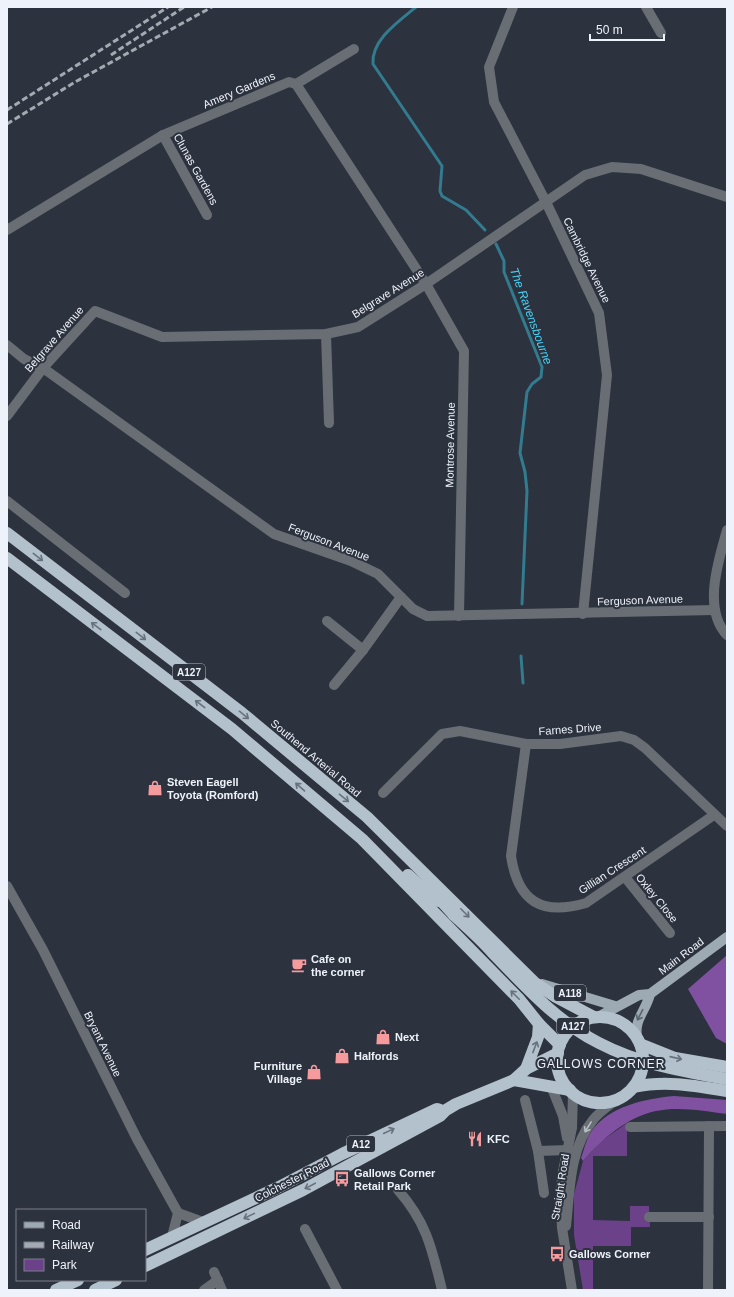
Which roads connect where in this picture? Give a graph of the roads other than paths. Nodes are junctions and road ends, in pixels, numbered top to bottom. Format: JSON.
{"nodes":[{"id":1,"x":513,"y":7,"type":"edge"},
{"id":2,"x":646,"y":7,"type":"edge"},
{"id":3,"x":661,"y":33,"type":"dead end"},
{"id":4,"x":354,"y":49,"type":"dead end"},
{"id":5,"x":296,"y":84,"type":"junction"},
{"id":6,"x":163,"y":135,"type":"junction"},
{"id":7,"x":727,"y":197,"type":"edge"},
{"id":8,"x":546,"y":202,"type":"junction"},
{"id":9,"x":207,"y":215,"type":"dead end"},
{"id":10,"x":7,"y":230,"type":"edge"},
{"id":11,"x":426,"y":284,"type":"junction"},
{"id":12,"x":326,"y":334,"type":"junction"},
{"id":13,"x":7,"y":345,"type":"edge"},
{"id":14,"x":43,"y":368,"type":"junction"},
{"id":15,"x":7,"y":416,"type":"edge"},
{"id":16,"x":329,"y":423,"type":"dead end"},
{"id":17,"x":7,"y":501,"type":"edge"},
{"id":18,"x":727,"y":530,"type":"edge"},
{"id":19,"x":7,"y":533,"type":"edge"},
{"id":20,"x":7,"y":558,"type":"edge"},
{"id":21,"x":125,"y":593,"type":"dead end"},
{"id":22,"x":401,"y":597,"type":"junction"},
{"id":23,"x":715,"y":610,"type":"junction"},
{"id":24,"x":583,"y":614,"type":"junction"},
{"id":25,"x":459,"y":616,"type":"junction"},
{"id":26,"x":327,"y":621,"type":"dead end"},
{"id":27,"x":727,"y":635,"type":"edge"},
{"id":28,"x":363,"y":650,"type":"junction"},
{"id":29,"x":334,"y":685,"type":"dead end"},
{"id":30,"x":526,"y":744,"type":"junction"},
{"id":31,"x":383,"y":793,"type":"dead end"},
{"id":32,"x":714,"y":815,"type":"junction"},
{"id":33,"x":367,"y":817,"type":"junction"},
{"id":34,"x":727,"y":826,"type":"edge"},
{"id":35,"x":362,"y":840,"type":"junction"},
{"id":36,"x":625,"y":877,"type":"junction"},
{"id":37,"x":7,"y":886,"type":"edge"},
{"id":38,"x":454,"y":915,"type":"junction"},
{"id":39,"x":670,"y":933,"type":"dead end"},
{"id":40,"x":727,"y":937,"type":"edge"},
{"id":41,"x":527,"y":974,"type":"junction"},
{"id":42,"x":650,"y":994,"type":"junction"},
{"id":43,"x":616,"y":1006,"type":"junction"},
{"id":44,"x":596,"y":1017,"type":"junction"},
{"id":45,"x":539,"y":1024,"type":"junction"},
{"id":46,"x":639,"y":1041,"type":"junction"},
{"id":47,"x":559,"y":1049,"type":"junction"},
{"id":48,"x":727,"y":1067,"type":"edge"},
{"id":49,"x":526,"y":1069,"type":"junction"},
{"id":50,"x":727,"y":1079,"type":"edge"},
{"id":51,"x":514,"y":1080,"type":"junction"},
{"id":52,"x":552,"y":1086,"type":"junction"},
{"id":53,"x":634,"y":1086,"type":"junction"},
{"id":54,"x":727,"y":1091,"type":"edge"},
{"id":55,"x":571,"y":1092,"type":"junction"},
{"id":56,"x":525,"y":1100,"type":"dead end"},
{"id":57,"x":616,"y":1100,"type":"junction"},
{"id":58,"x":446,"y":1110,"type":"junction"},
{"id":59,"x":709,"y":1126,"type":"junction"},
{"id":60,"x":727,"y":1126,"type":"edge"},
{"id":61,"x":630,"y":1127,"type":"dead end"},
{"id":62,"x":568,"y":1150,"type":"junction"},
{"id":63,"x":538,"y":1151,"type":"junction"},
{"id":64,"x":398,"y":1190,"type":"dead end"},
{"id":65,"x":544,"y":1193,"type":"dead end"},
{"id":66,"x":178,"y":1213,"type":"junction"},
{"id":67,"x":649,"y":1218,"type":"dead end"},
{"id":68,"x":709,"y":1218,"type":"junction"},
{"id":69,"x":204,"y":1222,"type":"junction"},
{"id":70,"x":305,"y":1229,"type":"dead end"},
{"id":71,"x":172,"y":1237,"type":"junction"},
{"id":72,"x":564,"y":1243,"type":"junction"},
{"id":73,"x":146,"y":1250,"type":"edge"},
{"id":74,"x":146,"y":1266,"type":"edge"},
{"id":75,"x":76,"y":1281,"type":"edge"},
{"id":76,"x":114,"y":1281,"type":"edge"},
{"id":77,"x":56,"y":1290,"type":"edge"},
{"id":78,"x":95,"y":1290,"type":"edge"},
{"id":79,"x":204,"y":1290,"type":"edge"},
{"id":80,"x":222,"y":1290,"type":"edge"},
{"id":81,"x":337,"y":1290,"type":"edge"},
{"id":82,"x":442,"y":1290,"type":"edge"},
{"id":83,"x":572,"y":1290,"type":"edge"},
{"id":84,"x":708,"y":1290,"type":"edge"}],
"edges":[{"from":1,"to":8,"type":"street","name":"Cambridge Avenue"},
{"from":2,"to":3,"type":"street"},
{"from":4,"to":5,"type":"street"},
{"from":5,"to":6,"type":"street","name":"Amery Gardens"},
{"from":5,"to":11,"type":"street"},
{"from":6,"to":9,"type":"street","name":"Clunas Gardens"},
{"from":6,"to":10,"type":"street","name":"Amery Gardens"},
{"from":7,"to":8,"type":"street","name":"Belgrave Avenue"},
{"from":8,"to":11,"type":"street","name":"Belgrave Avenue"},
{"from":8,"to":24,"type":"street","name":"Cambridge Avenue"},
{"from":11,"to":12,"type":"street","name":"Belgrave Avenue"},
{"from":11,"to":25,"type":"street","name":"Montrose Avenue"},
{"from":12,"to":14,"type":"street","name":"Belgrave Avenue"},
{"from":12,"to":16,"type":"street"},
{"from":13,"to":14,"type":"street"},
{"from":14,"to":15,"type":"street","name":"Belgrave Avenue"},
{"from":14,"to":22,"type":"street","name":"Ferguson Avenue"},
{"from":17,"to":21,"type":"street"},
{"from":18,"to":23,"type":"street"},
{"from":19,"to":33,"type":"highway","name":"Southend Arterial Road","number":"A127","one_way":true},
{"from":35,"to":20,"type":"highway","number":"A127","one_way":true},
{"from":22,"to":25,"type":"street","name":"Ferguson Avenue"},
{"from":22,"to":28,"type":"street"},
{"from":23,"to":24,"type":"street","name":"Ferguson Avenue"},
{"from":23,"to":27,"type":"street"},
{"from":24,"to":25,"type":"street","name":"Ferguson Avenue"},
{"from":26,"to":28,"type":"street"},
{"from":28,"to":29,"type":"street"},
{"from":30,"to":31,"type":"street","name":"Farnes Drive"},
{"from":30,"to":32,"type":"street","name":"Farnes Drive"},
{"from":30,"to":36,"type":"street","name":"Gillian Crescent"},
{"from":32,"to":34,"type":"street","name":"Farnes Drive"},
{"from":32,"to":36,"type":"street","name":"Gillian Crescent"},
{"from":33,"to":38,"type":"highway","number":"A127"},
{"from":33,"to":41,"type":"highway","name":"Southend Arterial Road","number":"A127","one_way":true},
{"from":35,"to":38,"type":"highway","number":"A127"},
{"from":45,"to":35,"type":"highway","number":"A127","one_way":true},
{"from":36,"to":39,"type":"street","name":"Oxley Close"},
{"from":37,"to":66,"type":"street","name":"Bryant Avenue"},
{"from":38,"to":50,"type":"highway","number":"A127","bridge":true},
{"from":40,"to":42,"type":"main road","name":"Main Road"},
{"from":41,"to":43,"type":"main road","number":"A118"},
{"from":41,"to":44,"type":"highway","name":"Southend Arterial Road","number":"A127"},
{"from":42,"to":43,"type":"main road","name":"Main Road"},
{"from":42,"to":46,"type":"main road","one_way":true},
{"from":43,"to":44,"type":"main road","name":"Main Road"},
{"from":44,"to":46,"type":"highway"},
{"from":44,"to":47,"type":"highway"},
{"from":45,"to":47,"type":"highway","number":"A127"},
{"from":49,"to":45,"type":"highway","one_way":true},
{"from":46,"to":48,"type":"highway","one_way":true},
{"from":46,"to":53,"type":"highway"},
{"from":47,"to":49,"type":"highway","name":"Colchester Road","number":"A12"},
{"from":47,"to":55,"type":"highway"},
{"from":49,"to":51,"type":"highway","name":"Colchester Road","number":"A12"},
{"from":51,"to":52,"type":"highway"},
{"from":51,"to":58,"type":"highway","name":"Colchester Road","number":"A12"},
{"from":52,"to":55,"type":"highway"},
{"from":52,"to":62,"type":"street"},
{"from":53,"to":54,"type":"highway"},
{"from":53,"to":57,"type":"highway"},
{"from":55,"to":57,"type":"highway"},
{"from":55,"to":62,"type":"street","name":"Straight Road"},
{"from":56,"to":63,"type":"street"},
{"from":57,"to":72,"type":"street","name":"Straight Road","one_way":true},
{"from":69,"to":58,"type":"highway","name":"Colchester Road","number":"A12","one_way":true},
{"from":58,"to":74,"type":"highway","name":"Colchester Road","number":"A12","one_way":true},
{"from":59,"to":60,"type":"street"},
{"from":59,"to":61,"type":"street"},
{"from":59,"to":68,"type":"street"},
{"from":62,"to":63,"type":"street"},
{"from":62,"to":72,"type":"street","name":"Straight Road"},
{"from":63,"to":65,"type":"street"},
{"from":64,"to":82,"type":"street"},
{"from":66,"to":69,"type":"street"},
{"from":66,"to":71,"type":"street"},
{"from":67,"to":68,"type":"street"},
{"from":68,"to":84,"type":"street"},
{"from":69,"to":71,"type":"highway","name":"Colchester Road","number":"A12"},
{"from":70,"to":81,"type":"street"},
{"from":71,"to":73,"type":"highway","name":"Colchester Road","number":"A12"},
{"from":72,"to":83,"type":"street","name":"Straight Road"},
{"from":75,"to":77,"type":"highway"},
{"from":76,"to":78,"type":"highway"},
{"from":79,"to":80,"type":"street"}]}
